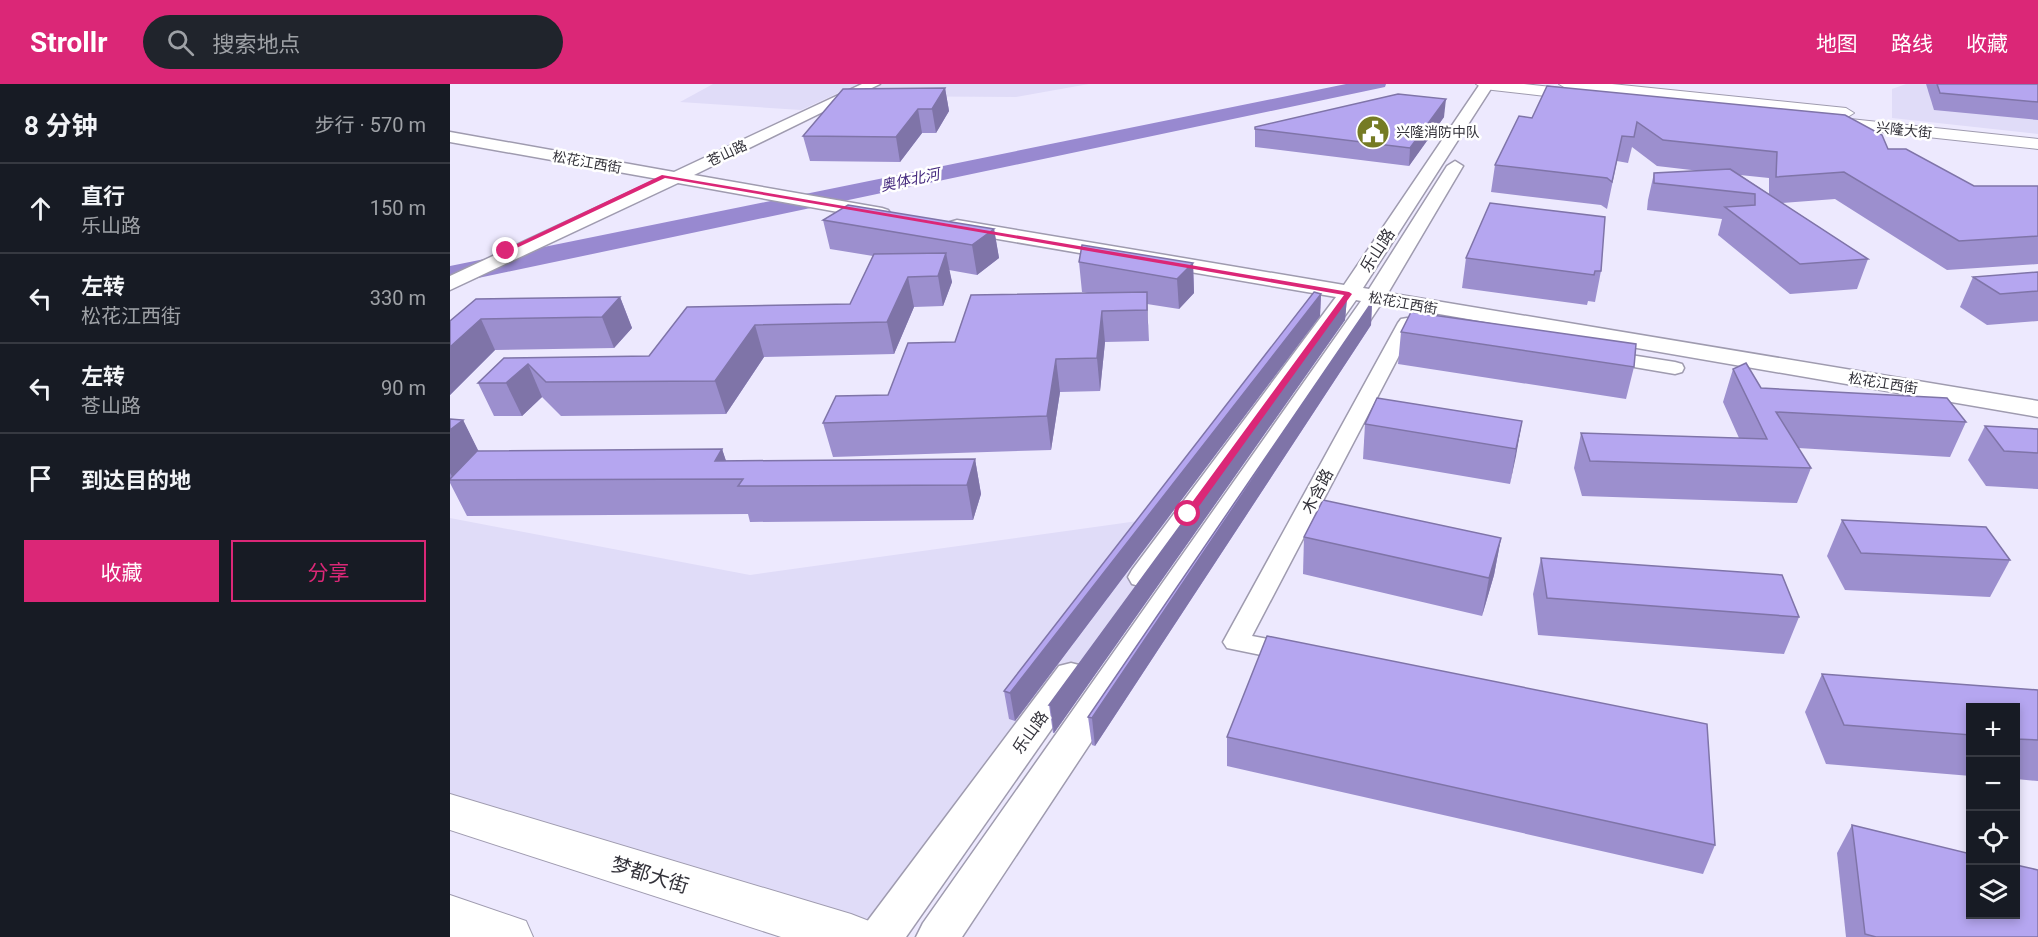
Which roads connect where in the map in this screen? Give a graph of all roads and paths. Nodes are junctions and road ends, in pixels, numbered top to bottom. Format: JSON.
{"nodes":[{"id":1,"x":862,"y":84,"type":"edge"},
{"id":2,"x":873,"y":84,"type":"edge"},
{"id":3,"x":1567,"y":84,"type":"edge"},
{"id":4,"x":1493,"y":85,"type":"edge"},
{"id":5,"x":2038,"y":134,"type":"edge"},
{"id":6,"x":450,"y":137,"type":"edge"},
{"id":7,"x":2038,"y":144,"type":"edge"},
{"id":8,"x":669,"y":177,"type":"junction"},
{"id":9,"x":903,"y":217,"type":"edge"},
{"id":10,"x":938,"y":223,"type":"edge"},
{"id":11,"x":515,"y":250,"type":"junction"},
{"id":12,"x":450,"y":277,"type":"edge"},
{"id":13,"x":450,"y":284,"type":"edge"},
{"id":14,"x":1361,"y":296,"type":"junction"},
{"id":15,"x":1675,"y":368,"type":"dead end"},
{"id":16,"x":2038,"y":409,"type":"edge"},
{"id":17,"x":1125,"y":600,"type":"edge"},
{"id":18,"x":1315,"y":657,"type":"edge"},
{"id":19,"x":1084,"y":658,"type":"edge"},
{"id":20,"x":450,"y":812,"type":"edge"},
{"id":21,"x":450,"y":917,"type":"edge"},
{"id":22,"x":508,"y":937,"type":"edge"},
{"id":23,"x":850,"y":937,"type":"edge"},
{"id":24,"x":881,"y":937,"type":"edge"},
{"id":25,"x":938,"y":937,"type":"edge"}],
"edges":[{"from":1,"to":8,"type":"street","name":"苍山路"},
{"from":2,"to":8,"type":"street","name":"苍山路"},
{"from":3,"to":5,"type":"main road","name":"兴隆大街"},
{"from":4,"to":7,"type":"main road","name":"兴隆大街"},
{"from":4,"to":14,"type":"street","name":"乐山路"},
{"from":6,"to":8,"type":"street","name":"松花江西街"},
{"from":8,"to":9,"type":"street","name":"松花江西街"},
{"from":8,"to":11,"type":"street","name":"苍山路"},
{"from":10,"to":14,"type":"street","name":"松花江西街"},
{"from":11,"to":12,"type":"street","name":"苍山路"},
{"from":11,"to":13,"type":"street","name":"苍山路"},
{"from":14,"to":16,"type":"street","name":"松花江西街"},
{"from":14,"to":17,"type":"street","name":"乐山路"},
{"from":14,"to":25,"type":"street","name":"乐山路"},
{"from":15,"to":18,"type":"street","name":"木含路"},
{"from":19,"to":24,"type":"street","name":"乐山路"},
{"from":20,"to":23,"type":"main road","name":"梦都大街"},
{"from":21,"to":22,"type":"main road"}]}
